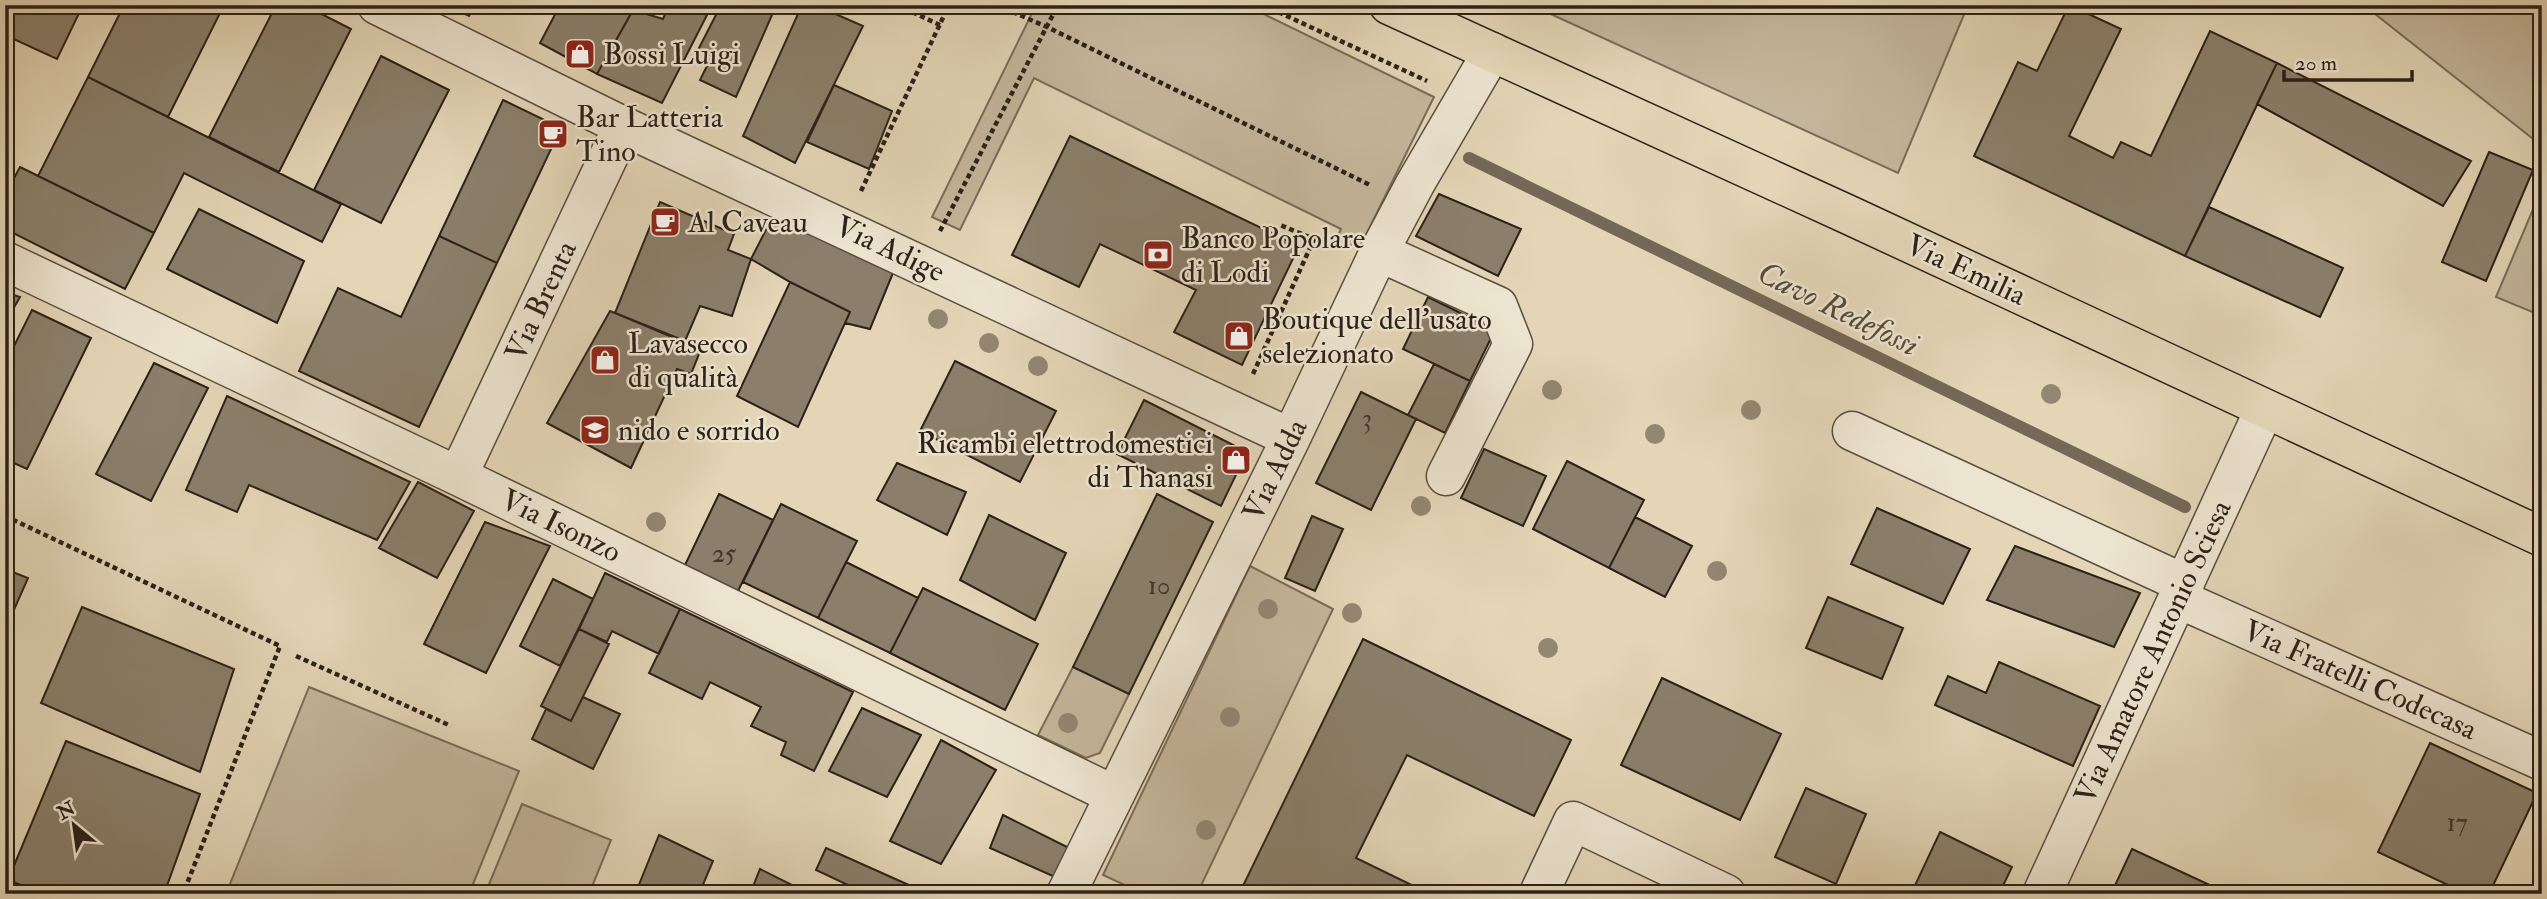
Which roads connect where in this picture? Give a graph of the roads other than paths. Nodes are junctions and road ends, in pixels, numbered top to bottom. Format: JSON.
{"nodes":[{"id":1,"x":377,"y":5,"type":"edge"},
{"id":2,"x":1389,"y":5,"type":"edge"},
{"id":3,"x":1492,"y":52,"type":"junction"},
{"id":4,"x":624,"y":127,"type":"junction"},
{"id":5,"x":1379,"y":252,"type":"junction"},
{"id":6,"x":5,"y":261,"type":"edge"},
{"id":7,"x":2264,"y":410,"type":"junction"},
{"id":8,"x":1852,"y":431,"type":"dead end"},
{"id":9,"x":1291,"y":438,"type":"junction"},
{"id":10,"x":458,"y":476,"type":"junction"},
{"id":11,"x":1446,"y":476,"type":"dead end"},
{"id":12,"x":2542,"y":537,"type":"edge"},
{"id":13,"x":2182,"y":591,"type":"junction"},
{"id":14,"x":2542,"y":761,"type":"edge"},
{"id":15,"x":1114,"y":795,"type":"junction"},
{"id":16,"x":1540,"y":891,"type":"dead end"},
{"id":17,"x":1066,"y":894,"type":"edge"},
{"id":18,"x":1726,"y":894,"type":"edge"},
{"id":19,"x":2042,"y":894,"type":"edge"}],
"edges":[{"from":1,"to":4,"type":"street","name":"Via Adige"},
{"from":2,"to":3,"type":"main road","name":"Via Emilia"},
{"from":3,"to":5,"type":"street","name":"Via Adda"},
{"from":3,"to":7,"type":"main road","name":"Via Emilia"},
{"from":4,"to":9,"type":"street","name":"Via Adige"},
{"from":4,"to":10,"type":"street","name":"Via Brenta"},
{"from":5,"to":9,"type":"street","name":"Via Adda"},
{"from":5,"to":11,"type":"street"},
{"from":6,"to":10,"type":"street","name":"Via Isonzo"},
{"from":7,"to":12,"type":"main road","name":"Via Emilia"},
{"from":7,"to":13,"type":"street","name":"Via Amatore Antonio Sciesa"},
{"from":8,"to":13,"type":"street","name":"Via Fratelli Codecasa"},
{"from":9,"to":15,"type":"street","name":"Via Adda"},
{"from":10,"to":15,"type":"street","name":"Via Isonzo"},
{"from":13,"to":14,"type":"street","name":"Via Fratelli Codecasa"},
{"from":13,"to":19,"type":"street","name":"Via Amatore Antonio Sciesa"},
{"from":15,"to":17,"type":"street","name":"Via Adda"},
{"from":16,"to":18,"type":"street"}]}
